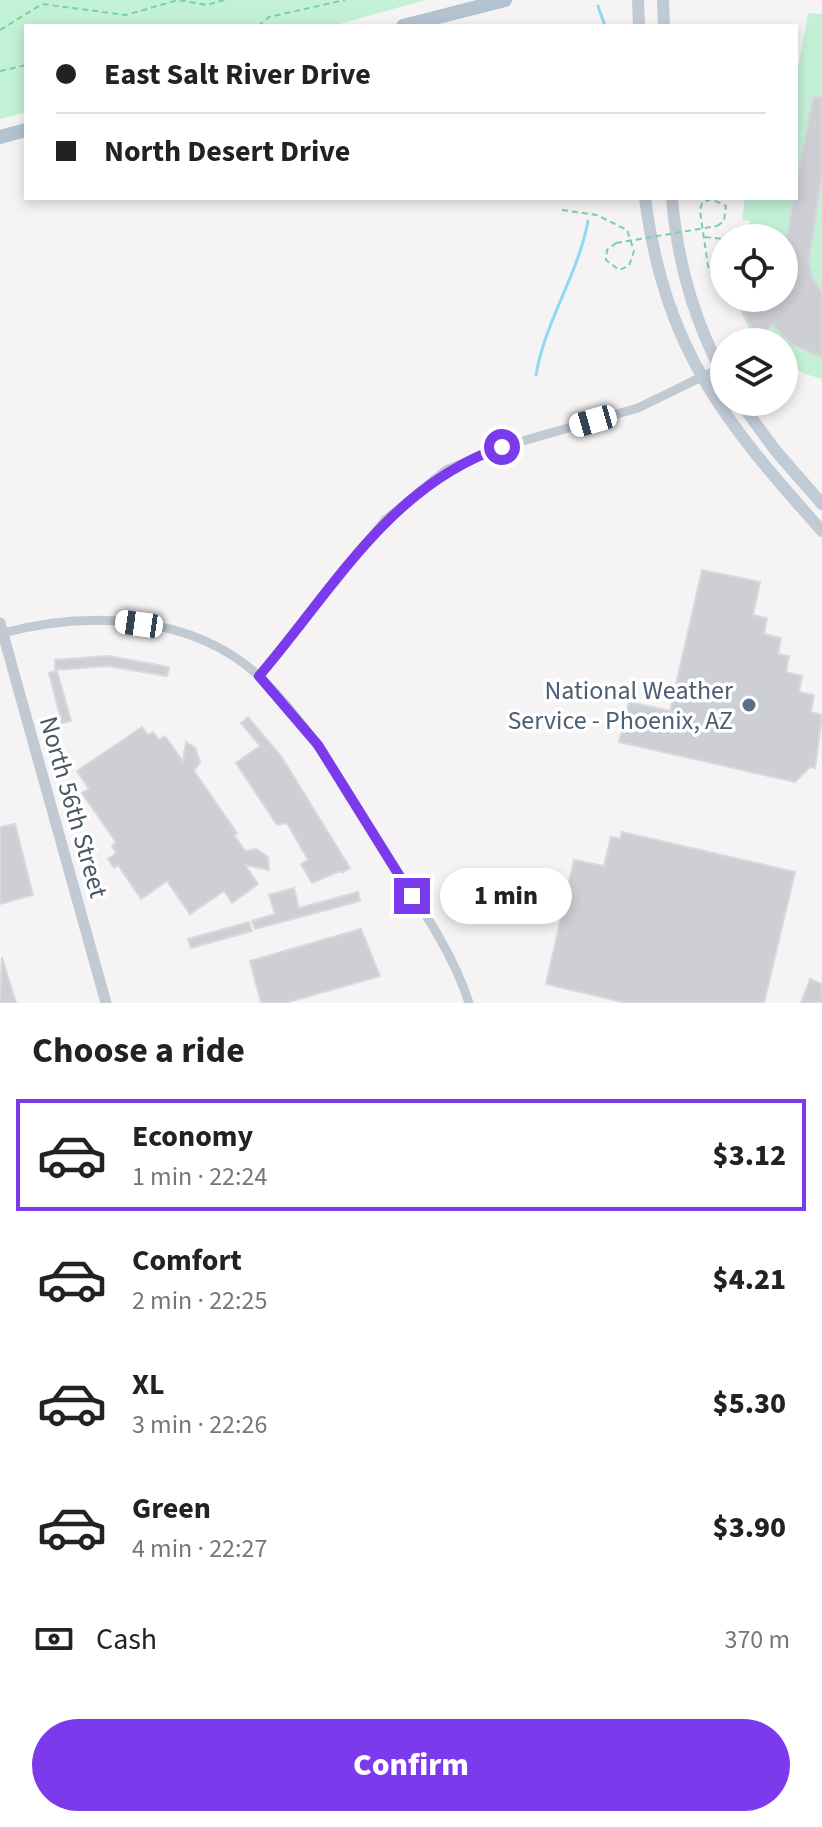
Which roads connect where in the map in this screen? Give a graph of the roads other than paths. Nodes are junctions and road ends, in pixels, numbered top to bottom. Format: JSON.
{"nodes":[{"id":1,"x":505,"y":0,"type":"edge"},
{"id":2,"x":638,"y":0,"type":"edge"},
{"id":3,"x":663,"y":0,"type":"edge"},
{"id":4,"x":411,"y":24,"type":"edge"},
{"id":5,"x":639,"y":24,"type":"edge"},
{"id":6,"x":664,"y":24,"type":"edge"},
{"id":7,"x":24,"y":131,"type":"edge"},
{"id":8,"x":0,"y":137,"type":"edge"},
{"id":9,"x":645,"y":200,"type":"edge"},
{"id":10,"x":672,"y":200,"type":"edge"},
{"id":11,"x":710,"y":344,"type":"edge"},
{"id":12,"x":710,"y":375,"type":"edge"},
{"id":13,"x":701,"y":378,"type":"junction"},
{"id":14,"x":750,"y":416,"type":"edge"},
{"id":15,"x":822,"y":504,"type":"edge"},
{"id":16,"x":822,"y":531,"type":"edge"},
{"id":17,"x":1,"y":628,"type":"edge"},
{"id":18,"x":259,"y":676,"type":"junction"},
{"id":19,"x":106,"y":1003,"type":"edge"},
{"id":20,"x":469,"y":1003,"type":"edge"}],
"edges":[{"from":1,"to":4,"type":"main road"},
{"from":2,"to":5,"type":"main road"},
{"from":3,"to":6,"type":"main road"},
{"from":7,"to":8,"type":"main road"},
{"from":9,"to":13,"type":"main road"},
{"from":10,"to":11,"type":"main road"},
{"from":12,"to":13,"type":"street"},
{"from":13,"to":16,"type":"main road"},
{"from":13,"to":18,"type":"street"},
{"from":14,"to":15,"type":"main road"},
{"from":17,"to":18,"type":"street"},
{"from":17,"to":19,"type":"street","name":"North 56th Street"},
{"from":18,"to":20,"type":"street"}]}
